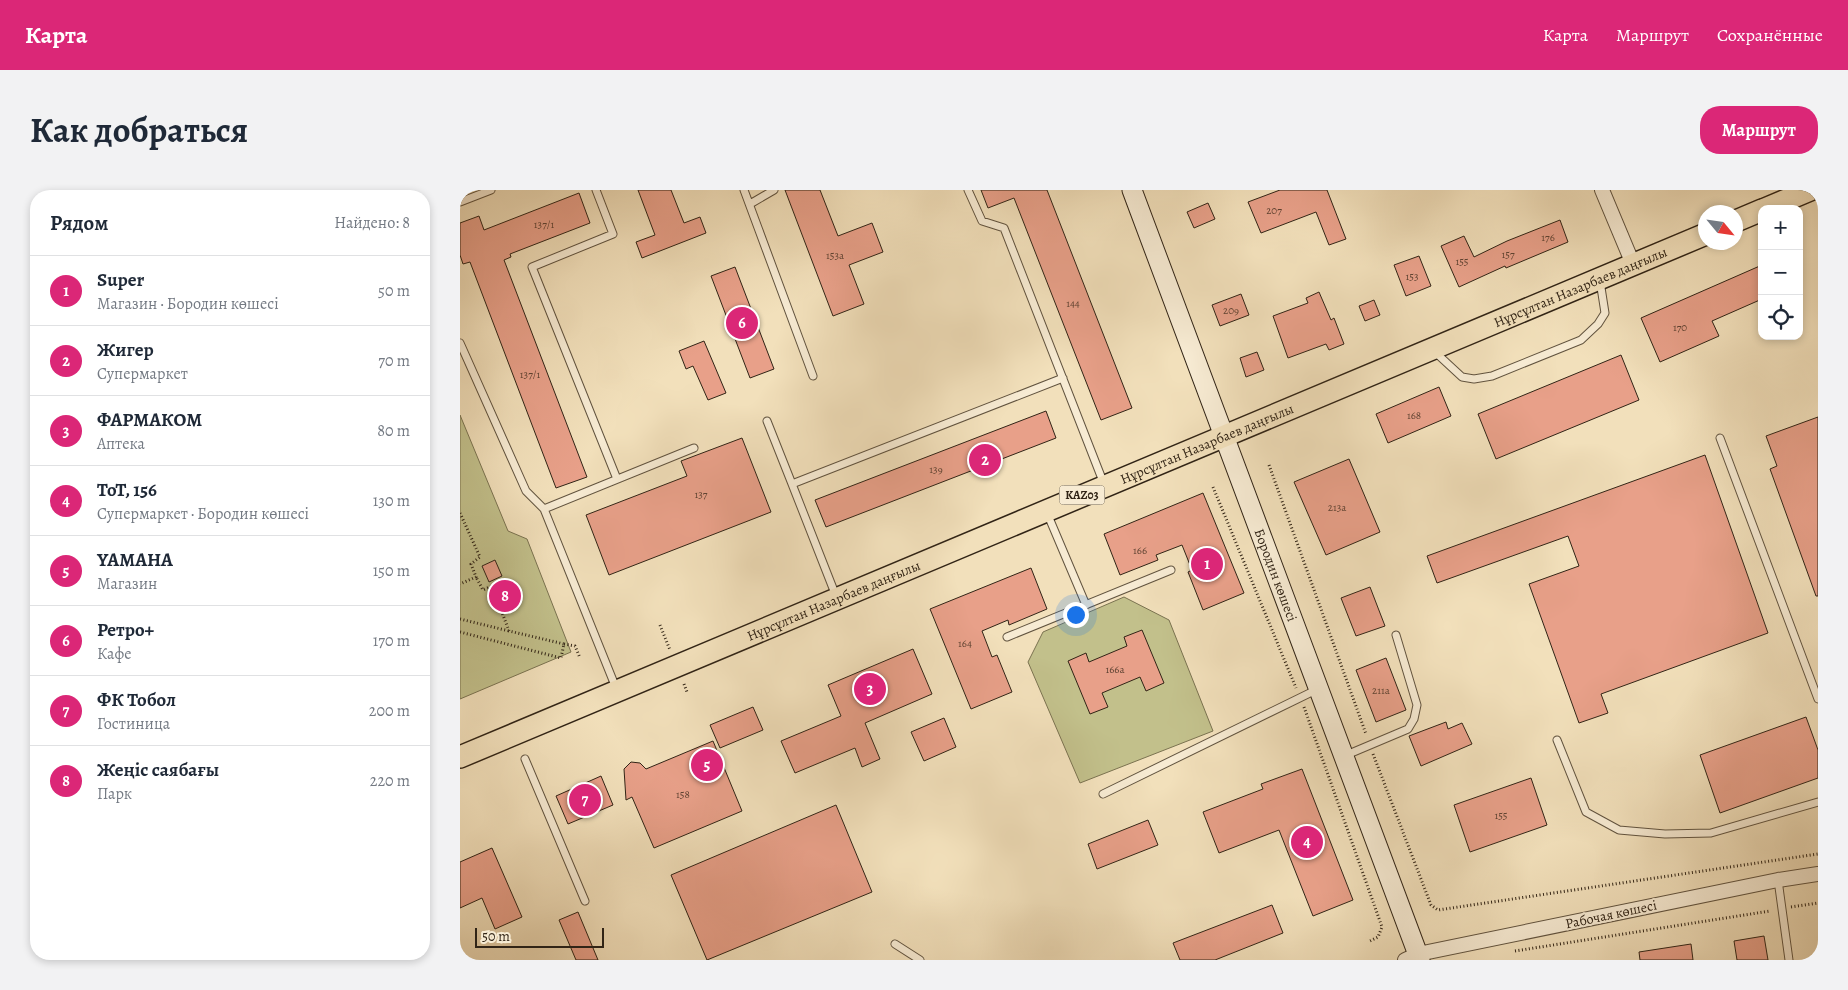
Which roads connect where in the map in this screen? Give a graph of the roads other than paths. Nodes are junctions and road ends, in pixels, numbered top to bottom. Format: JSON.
{"nodes":[{"id":1,"x":491,"y":190,"type":"edge"},
{"id":2,"x":596,"y":190,"type":"edge"},
{"id":3,"x":744,"y":190,"type":"edge"},
{"id":4,"x":774,"y":190,"type":"edge"},
{"id":5,"x":968,"y":190,"type":"edge"},
{"id":6,"x":1132,"y":190,"type":"edge"},
{"id":7,"x":1602,"y":190,"type":"edge"},
{"id":8,"x":1810,"y":190,"type":"edge"},
{"id":9,"x":460,"y":202,"type":"edge"},
{"id":10,"x":750,"y":204,"type":"junction"},
{"id":11,"x":1773,"y":205,"type":"edge"},
{"id":12,"x":1758,"y":211,"type":"edge"},
{"id":13,"x":1743,"y":218,"type":"edge"},
{"id":14,"x":1698,"y":237,"type":"edge"},
{"id":15,"x":1633,"y":264,"type":"junction"},
{"id":16,"x":1599,"y":279,"type":"junction"},
{"id":17,"x":460,"y":343,"type":"edge"},
{"id":18,"x":1431,"y":349,"type":"junction"},
{"id":19,"x":813,"y":376,"type":"dead end"},
{"id":20,"x":1063,"y":378,"type":"junction"},
{"id":21,"x":767,"y":421,"type":"dead end"},
{"id":22,"x":1223,"y":437,"type":"junction"},
{"id":23,"x":1720,"y":438,"type":"dead end"},
{"id":24,"x":694,"y":448,"type":"dead end"},
{"id":25,"x":617,"y":479,"type":"junction"},
{"id":26,"x":792,"y":484,"type":"junction"},
{"id":27,"x":1104,"y":485,"type":"junction"},
{"id":28,"x":544,"y":509,"type":"junction"},
{"id":29,"x":1046,"y":510,"type":"junction"},
{"id":30,"x":1171,"y":570,"type":"dead end"},
{"id":31,"x":837,"y":598,"type":"junction"},
{"id":32,"x":1086,"y":605,"type":"junction"},
{"id":33,"x":1396,"y":635,"type":"dead end"},
{"id":34,"x":1007,"y":637,"type":"dead end"},
{"id":35,"x":1318,"y":689,"type":"junction"},
{"id":36,"x":618,"y":691,"type":"junction"},
{"id":37,"x":1818,"y":699,"type":"edge"},
{"id":38,"x":1557,"y":740,"type":"dead end"},
{"id":39,"x":1343,"y":756,"type":"junction"},
{"id":40,"x":460,"y":757,"type":"edge"},
{"id":41,"x":525,"y":759,"type":"dead end"},
{"id":42,"x":1104,"y":794,"type":"dead end"},
{"id":43,"x":1818,"y":802,"type":"edge"},
{"id":44,"x":1818,"y":874,"type":"edge"},
{"id":45,"x":1778,"y":880,"type":"junction"},
{"id":46,"x":585,"y":901,"type":"dead end"},
{"id":47,"x":895,"y":944,"type":"dead end"},
{"id":48,"x":1414,"y":958,"type":"edge"},
{"id":49,"x":920,"y":960,"type":"edge"},
{"id":50,"x":1789,"y":960,"type":"edge"}],
"edges":[{"from":1,"to":9,"type":"lane"},
{"from":2,"to":25,"type":"lane"},
{"from":3,"to":10,"type":"lane"},
{"from":4,"to":10,"type":"lane"},
{"from":5,"to":20,"type":"lane"},
{"from":6,"to":22,"type":"street","name":"Бородин көшесі"},
{"from":7,"to":15,"type":"street"},
{"from":8,"to":11,"type":"main road"},
{"from":10,"to":19,"type":"lane"},
{"from":12,"to":13,"type":"main road"},
{"from":14,"to":15,"type":"main road","name":"Нұрсұлтан Назарбаев даңғылы","number":"KАZ03"},
{"from":15,"to":16,"type":"main road","name":"Нұрсұлтан Назарбаев даңғылы","number":"KАZ03"},
{"from":16,"to":18,"type":"main road","name":"Нұрсұлтан Назарбаев даңғылы","number":"KАZ03"},
{"from":16,"to":18,"type":"lane"},
{"from":17,"to":28,"type":"lane"},
{"from":18,"to":22,"type":"main road","name":"Нұрсұлтан Назарбаев даңғылы","number":"KАZ03"},
{"from":20,"to":26,"type":"lane"},
{"from":20,"to":27,"type":"lane"},
{"from":21,"to":26,"type":"lane"},
{"from":22,"to":27,"type":"main road","name":"Нұрсұлтан Назарбаев даңғылы","number":"KАZ03"},
{"from":22,"to":35,"type":"street","name":"Бородин көшесі"},
{"from":23,"to":37,"type":"lane"},
{"from":24,"to":25,"type":"lane"},
{"from":25,"to":28,"type":"lane"},
{"from":26,"to":31,"type":"lane"},
{"from":27,"to":29,"type":"main road","name":"Нұрсұлтан Назарбаев даңғылы","number":"KАZ03"},
{"from":28,"to":36,"type":"lane"},
{"from":29,"to":31,"type":"main road","name":"Нұрсұлтан Назарбаев даңғылы","number":"KАZ03"},
{"from":29,"to":32,"type":"lane"},
{"from":30,"to":32,"type":"lane"},
{"from":31,"to":36,"type":"main road","name":"Нұрсұлтан Назарбаев даңғылы","number":"KАZ03"},
{"from":32,"to":34,"type":"lane"},
{"from":33,"to":39,"type":"lane"},
{"from":35,"to":39,"type":"street","name":"Бородин көшесі"},
{"from":35,"to":42,"type":"lane"},
{"from":36,"to":40,"type":"main road","name":"Нұрсұлтан Назарбаев даңғылы","number":"KАZ03"},
{"from":38,"to":43,"type":"lane"},
{"from":39,"to":48,"type":"street","name":"Бородин көшесі"},
{"from":41,"to":46,"type":"lane"},
{"from":44,"to":45,"type":"street","name":"Рабочая көшесі"},
{"from":45,"to":48,"type":"street","name":"Рабочая көшесі"},
{"from":45,"to":50,"type":"lane"},
{"from":47,"to":49,"type":"lane"}]}
